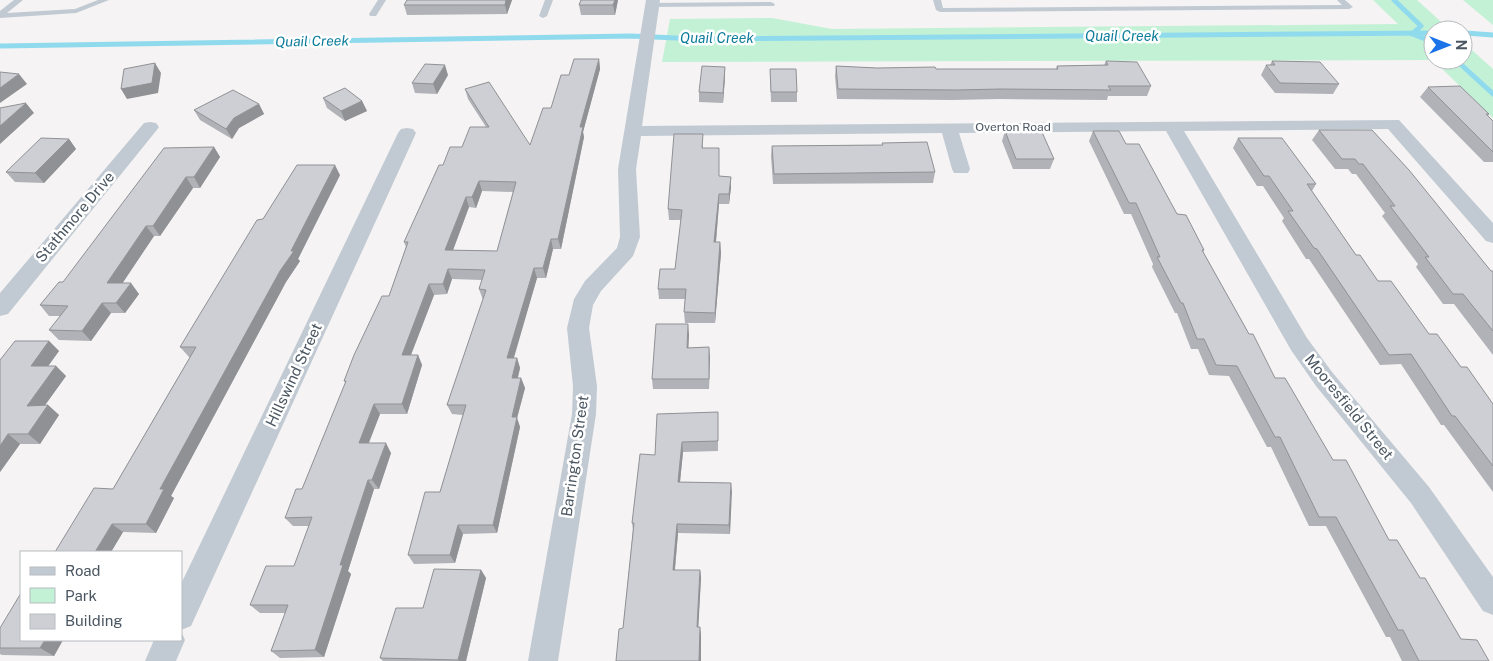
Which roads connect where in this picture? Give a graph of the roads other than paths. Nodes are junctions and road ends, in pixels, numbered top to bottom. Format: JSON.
{"nodes":[{"id":1,"x":19,"y":0,"type":"edge"},
{"id":2,"x":105,"y":0,"type":"edge"},
{"id":3,"x":382,"y":0,"type":"edge"},
{"id":4,"x":549,"y":0,"type":"edge"},
{"id":5,"x":937,"y":0,"type":"edge"},
{"id":6,"x":1105,"y":0,"type":"edge"},
{"id":7,"x":1342,"y":0,"type":"edge"},
{"id":8,"x":653,"y":2,"type":"edge"},
{"id":9,"x":771,"y":4,"type":"dead end"},
{"id":10,"x":1112,"y":10,"type":"junction"},
{"id":11,"x":373,"y":14,"type":"dead end"},
{"id":12,"x":0,"y":15,"type":"edge"},
{"id":13,"x":543,"y":16,"type":"dead end"},
{"id":14,"x":1172,"y":126,"type":"junction"},
{"id":15,"x":150,"y":127,"type":"dead end"},
{"id":16,"x":949,"y":128,"type":"junction"},
{"id":17,"x":632,"y":131,"type":"junction"},
{"id":18,"x":407,"y":133,"type":"dead end"},
{"id":19,"x":961,"y":170,"type":"dead end"},
{"id":20,"x":1493,"y":236,"type":"edge"},
{"id":21,"x":0,"y":308,"type":"edge"},
{"id":22,"x":1493,"y":601,"type":"edge"},
{"id":23,"x":182,"y":614,"type":"edge"},
{"id":24,"x":170,"y":641,"type":"edge"},
{"id":25,"x":160,"y":661,"type":"edge"},
{"id":26,"x":543,"y":661,"type":"edge"}],
"edges":[{"from":1,"to":12,"type":"lane"},
{"from":2,"to":12,"type":"lane"},
{"from":3,"to":11,"type":"lane"},
{"from":4,"to":13,"type":"lane"},
{"from":5,"to":10,"type":"lane"},
{"from":6,"to":10,"type":"lane"},
{"from":7,"to":10,"type":"lane"},
{"from":8,"to":9,"type":"lane"},
{"from":8,"to":17,"type":"street","name":"Barrington Street"},
{"from":14,"to":16,"type":"street","name":"Overton Road"},
{"from":14,"to":20,"type":"street","name":"Overton Road"},
{"from":14,"to":22,"type":"street","name":"Mooresfield Street"},
{"from":15,"to":21,"type":"street","name":"Stathmore Drive"},
{"from":16,"to":17,"type":"street","name":"Overton Road"},
{"from":16,"to":19,"type":"street"},
{"from":17,"to":26,"type":"street","name":"Barrington Street"},
{"from":18,"to":23,"type":"street","name":"Hillswind Street"},
{"from":24,"to":25,"type":"street"}]}
